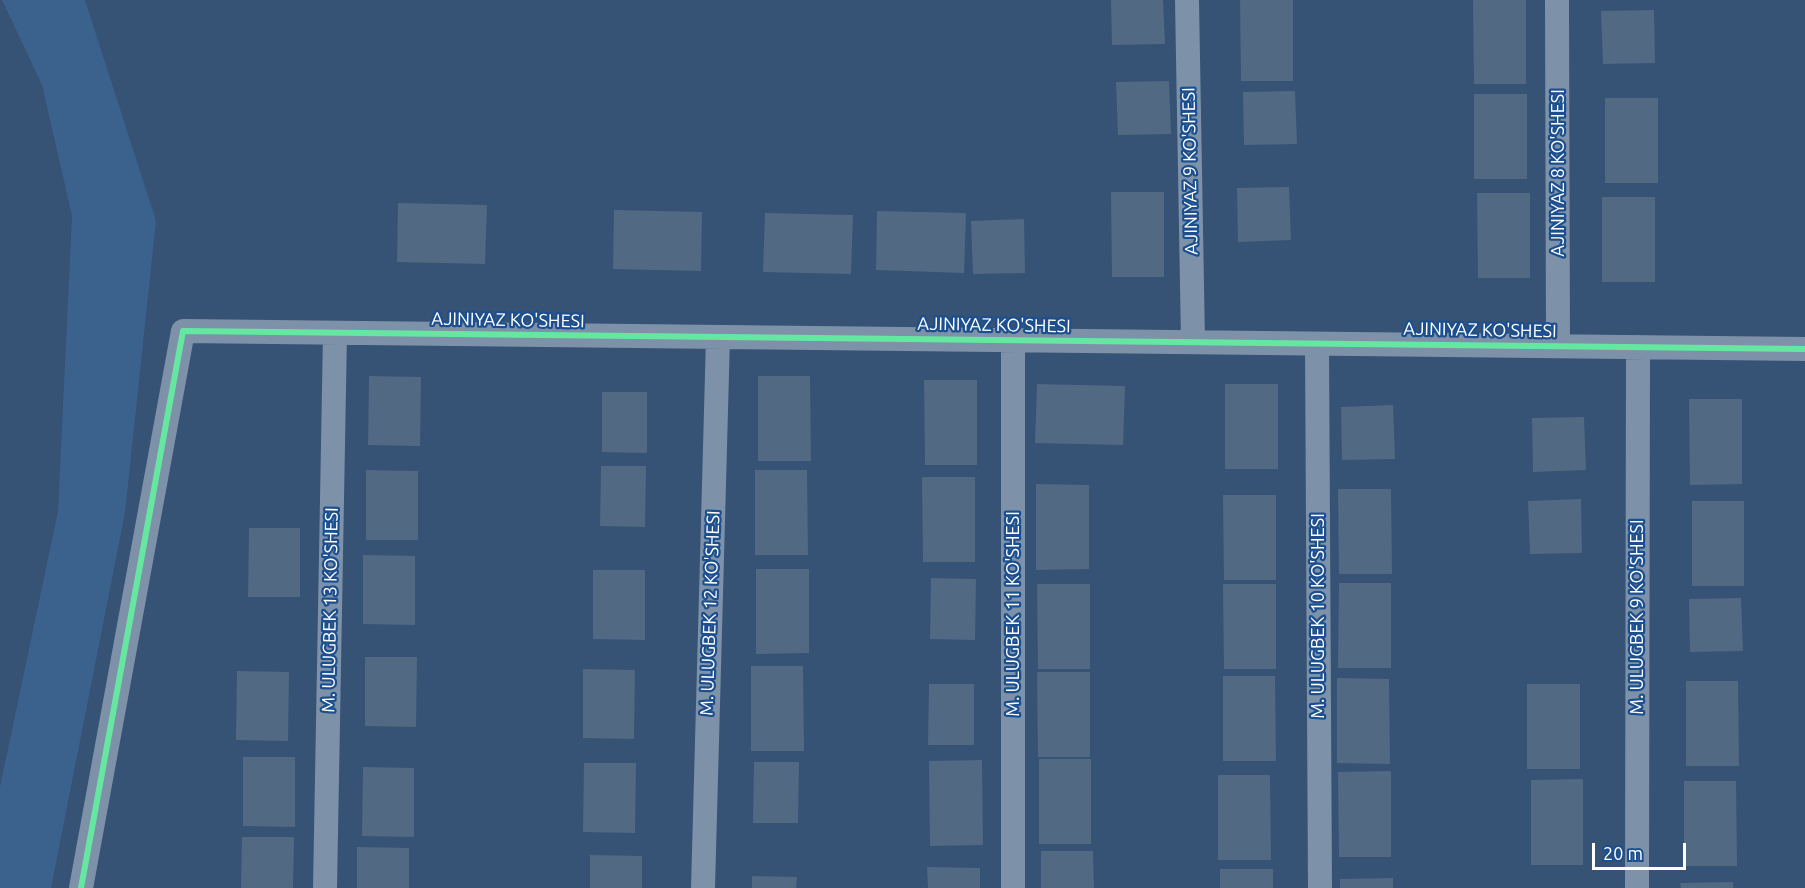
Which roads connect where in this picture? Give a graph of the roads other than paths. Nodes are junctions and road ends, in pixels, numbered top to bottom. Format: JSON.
{"nodes":[{"id":1,"x":1187,"y":0,"type":"edge"},
{"id":2,"x":1557,"y":0,"type":"edge"},
{"id":3,"x":335,"y":333,"type":"junction"},
{"id":4,"x":718,"y":337,"type":"junction"},
{"id":5,"x":1014,"y":340,"type":"junction"},
{"id":6,"x":1193,"y":342,"type":"junction"},
{"id":7,"x":1317,"y":344,"type":"junction"},
{"id":8,"x":1558,"y":346,"type":"junction"},
{"id":9,"x":1638,"y":347,"type":"junction"},
{"id":10,"x":1805,"y":349,"type":"edge"},
{"id":11,"x":81,"y":888,"type":"edge"},
{"id":12,"x":325,"y":888,"type":"edge"},
{"id":13,"x":703,"y":888,"type":"edge"},
{"id":14,"x":1013,"y":888,"type":"edge"},
{"id":15,"x":1320,"y":888,"type":"edge"},
{"id":16,"x":1637,"y":888,"type":"edge"}],
"edges":[{"from":1,"to":6,"type":"street","name":"AJINIYAZ 9 KO'SHESI"},
{"from":2,"to":8,"type":"street","name":"AJINIYAZ 8 KO'SHESI"},
{"from":3,"to":4,"type":"street","name":"AJINIYAZ KO'SHESI"},
{"from":3,"to":11,"type":"street","name":"AJINIYAZ KO'SHESI"},
{"from":3,"to":12,"type":"street","name":"M. ULUGBEK 13 KO'SHESI"},
{"from":4,"to":5,"type":"street","name":"AJINIYAZ KO'SHESI"},
{"from":4,"to":13,"type":"street","name":"M. ULUGBEK 12 KO'SHESI"},
{"from":5,"to":6,"type":"street","name":"AJINIYAZ KO'SHESI"},
{"from":5,"to":14,"type":"street","name":"M. ULUGBEK 11 KO'SHESI"},
{"from":6,"to":7,"type":"street","name":"AJINIYAZ KO'SHESI"},
{"from":7,"to":8,"type":"street","name":"AJINIYAZ KO'SHESI"},
{"from":7,"to":15,"type":"street","name":"M. ULUGBEK 10 KO'SHESI"},
{"from":8,"to":9,"type":"street","name":"AJINIYAZ KO'SHESI"},
{"from":9,"to":10,"type":"street","name":"AJINIYAZ KO'SHESI"},
{"from":9,"to":16,"type":"street","name":"M. ULUGBEK 9 KO'SHESI"}]}
